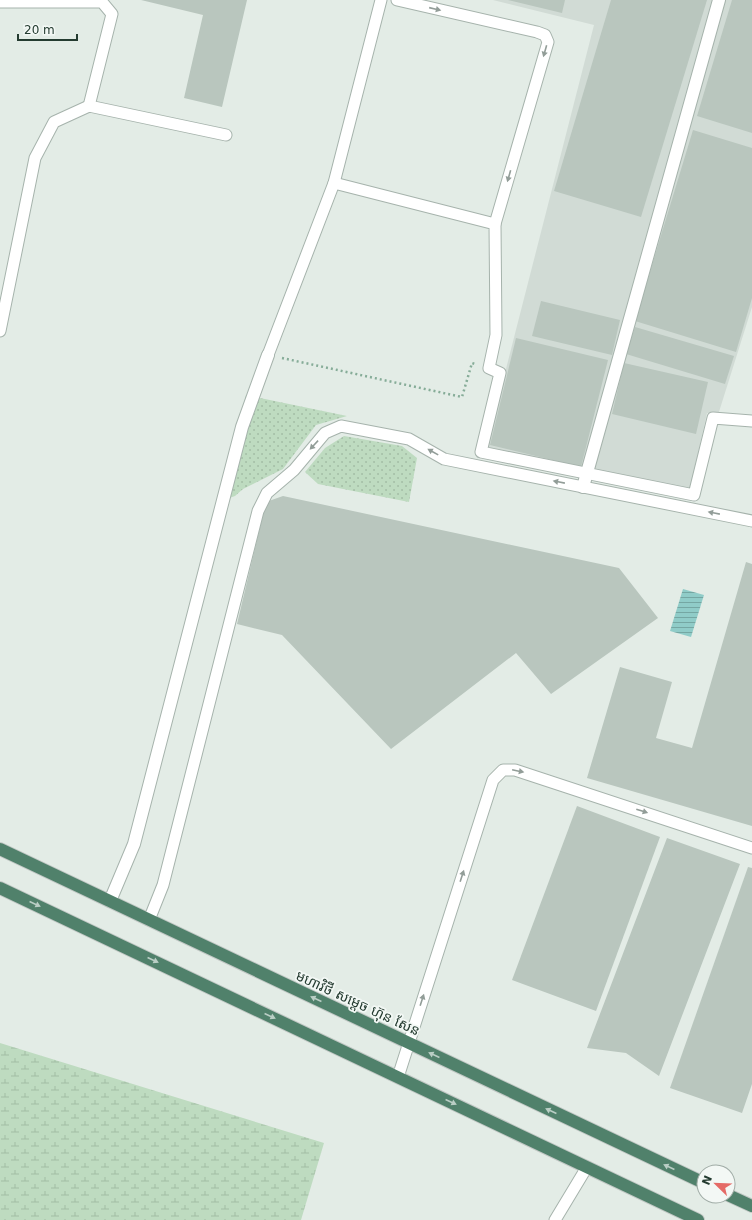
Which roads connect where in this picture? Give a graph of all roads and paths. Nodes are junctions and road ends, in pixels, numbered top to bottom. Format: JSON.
{"nodes":[{"id":1,"x":381,"y":0,"type":"edge"},
{"id":2,"x":397,"y":0,"type":"edge"},
{"id":3,"x":719,"y":0,"type":"edge"},
{"id":4,"x":0,"y":2,"type":"edge"},
{"id":5,"x":89,"y":106,"type":"junction"},
{"id":6,"x":226,"y":135,"type":"dead end"},
{"id":7,"x":334,"y":183,"type":"junction"},
{"id":8,"x":495,"y":224,"type":"junction"},
{"id":9,"x":0,"y":331,"type":"edge"},
{"id":10,"x":268,"y":355,"type":"junction"},
{"id":11,"x":489,"y":368,"type":"junction"},
{"id":12,"x":752,"y":421,"type":"edge"},
{"id":13,"x":586,"y":473,"type":"junction"},
{"id":14,"x":583,"y":487,"type":"junction"},
{"id":15,"x":752,"y":521,"type":"edge"},
{"id":16,"x":752,"y":848,"type":"edge"},
{"id":17,"x":0,"y":849,"type":"edge"},
{"id":18,"x":0,"y":888,"type":"edge"},
{"id":19,"x":110,"y":901,"type":"junction"},
{"id":20,"x":149,"y":920,"type":"junction"},
{"id":21,"x":409,"y":1043,"type":"junction"},
{"id":22,"x":398,"y":1077,"type":"junction"},
{"id":23,"x":587,"y":1167,"type":"junction"},
{"id":24,"x":696,"y":1179,"type":"edge"},
{"id":25,"x":736,"y":1199,"type":"edge"},
{"id":26,"x":752,"y":1206,"type":"edge"},
{"id":27,"x":555,"y":1220,"type":"edge"},
{"id":28,"x":698,"y":1220,"type":"edge"}],
"edges":[{"from":1,"to":7,"type":"lane"},
{"from":2,"to":8,"type":"lane","one_way":true},
{"from":3,"to":13,"type":"street"},
{"from":4,"to":5,"type":"lane"},
{"from":5,"to":6,"type":"lane"},
{"from":5,"to":9,"type":"lane"},
{"from":7,"to":8,"type":"lane"},
{"from":7,"to":10,"type":"lane"},
{"from":8,"to":11,"type":"lane"},
{"from":10,"to":11,"type":"path"},
{"from":10,"to":19,"type":"street"},
{"from":11,"to":13,"type":"lane"},
{"from":12,"to":13,"type":"lane"},
{"from":13,"to":14,"type":"street"},
{"from":15,"to":14,"type":"lane","one_way":true},
{"from":14,"to":20,"type":"lane","one_way":true},
{"from":21,"to":16,"type":"lane","one_way":true},
{"from":17,"to":19,"type":"highway","name":"មហាវិថី សម្តេច ហ៊ុន សែន"},
{"from":18,"to":22,"type":"highway","one_way":true},
{"from":19,"to":20,"type":"highway","name":"មហាវិថី សម្តេច ហ៊ុន សែន"},
{"from":21,"to":20,"type":"highway","name":"មហាវិថី សម្តេច ហ៊ុន សែន","one_way":true},
{"from":21,"to":22,"type":"lane"},
{"from":24,"to":21,"type":"highway","name":"មហាវិថី សម្តេច ហ៊ុន សែន","one_way":true},
{"from":22,"to":23,"type":"highway","one_way":true},
{"from":23,"to":27,"type":"lane"},
{"from":23,"to":28,"type":"highway"},
{"from":25,"to":26,"type":"highway"}]}
